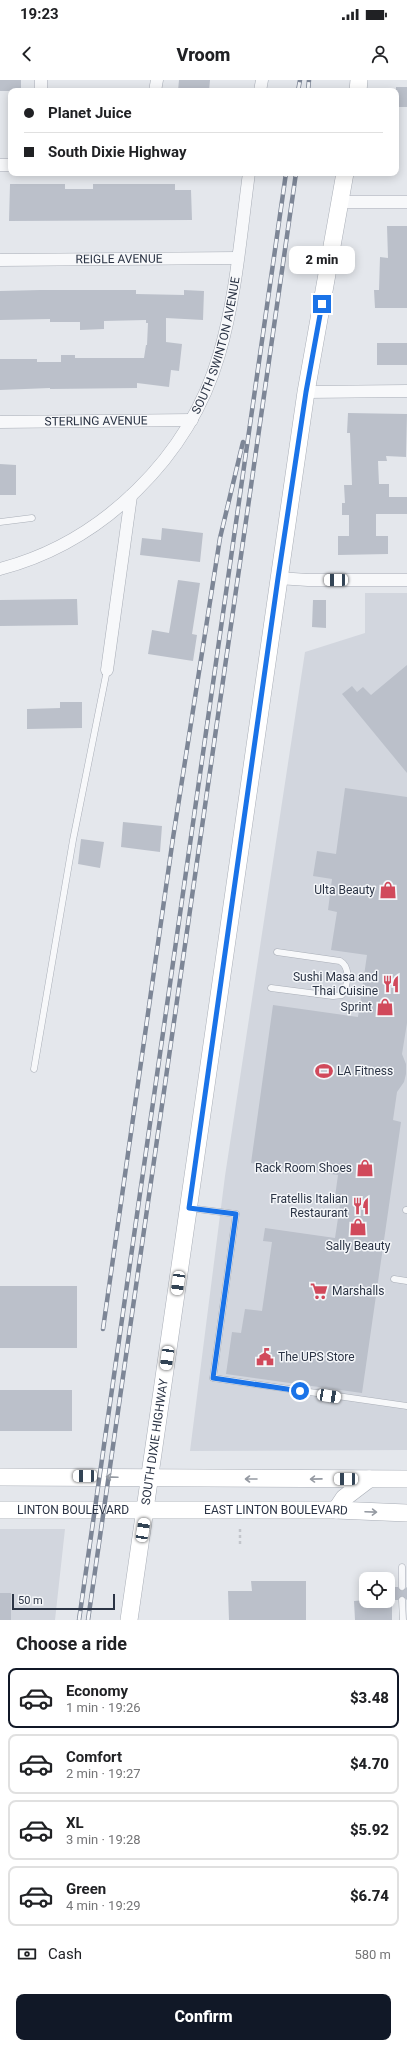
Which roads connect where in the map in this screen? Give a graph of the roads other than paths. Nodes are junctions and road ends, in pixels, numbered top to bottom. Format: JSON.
{"nodes":[{"id":1,"x":249,"y":176,"type":"edge"},
{"id":2,"x":344,"y":176,"type":"edge"},
{"id":3,"x":340,"y":202,"type":"junction"},
{"id":4,"x":407,"y":202,"type":"edge"},
{"id":5,"x":237,"y":258,"type":"junction"},
{"id":6,"x":0,"y":260,"type":"edge"},
{"id":7,"x":407,"y":391,"type":"edge"},
{"id":8,"x":306,"y":392,"type":"junction"},
{"id":9,"x":192,"y":420,"type":"junction"},
{"id":10,"x":0,"y":422,"type":"edge"},
{"id":11,"x":131,"y":496,"type":"junction"},
{"id":12,"x":32,"y":518,"type":"dead end"},
{"id":13,"x":0,"y":522,"type":"edge"},
{"id":14,"x":0,"y":569,"type":"edge"},
{"id":15,"x":278,"y":578,"type":"junction"},
{"id":16,"x":407,"y":580,"type":"edge"},
{"id":17,"x":107,"y":670,"type":"joint"},
{"id":18,"x":277,"y":952,"type":"dead end"},
{"id":19,"x":271,"y":988,"type":"dead end"},
{"id":20,"x":34,"y":1069,"type":"dead end"},
{"id":21,"x":189,"y":1208,"type":"junction"},
{"id":22,"x":394,"y":1279,"type":"dead end"},
{"id":23,"x":407,"y":1281,"type":"edge"},
{"id":24,"x":407,"y":1406,"type":"edge"},
{"id":25,"x":0,"y":1477,"type":"edge"},
{"id":26,"x":151,"y":1478,"type":"junction"},
{"id":27,"x":370,"y":1479,"type":"junction"},
{"id":28,"x":407,"y":1479,"type":"edge"},
{"id":29,"x":0,"y":1510,"type":"edge"},
{"id":30,"x":146,"y":1510,"type":"junction"},
{"id":31,"x":336,"y":1510,"type":"junction"},
{"id":32,"x":407,"y":1513,"type":"edge"},
{"id":33,"x":402,"y":1567,"type":"dead end"},
{"id":34,"x":402,"y":1587,"type":"dead end"},
{"id":35,"x":402,"y":1600,"type":"dead end"},
{"id":36,"x":130,"y":1620,"type":"edge"},
{"id":37,"x":403,"y":1620,"type":"edge"}],
"edges":[{"from":1,"to":5,"type":"street","name":"SOUTH SWINTON AVENUE"},
{"from":2,"to":3,"type":"street","name":"SOUTH DIXIE HIGHWAY"},
{"from":3,"to":4,"type":"street"},
{"from":3,"to":8,"type":"street","name":"SOUTH DIXIE HIGHWAY"},
{"from":5,"to":6,"type":"street","name":"REIGLE AVENUE"},
{"from":5,"to":9,"type":"street","name":"SOUTH SWINTON AVENUE"},
{"from":7,"to":8,"type":"street"},
{"from":8,"to":15,"type":"street","name":"SOUTH DIXIE HIGHWAY"},
{"from":9,"to":10,"type":"street","name":"STERLING AVENUE"},
{"from":9,"to":11,"type":"street","name":"SOUTH SWINTON AVENUE"},
{"from":11,"to":14,"type":"street","name":"SOUTH SWINTON AVENUE"},
{"from":11,"to":17,"type":"street"},
{"from":12,"to":13,"type":"lane"},
{"from":15,"to":16,"type":"street"},
{"from":15,"to":21,"type":"street","name":"SOUTH DIXIE HIGHWAY"},
{"from":17,"to":20,"type":"lane"},
{"from":18,"to":19,"type":"lane"},
{"from":21,"to":24,"type":"lane"},
{"from":21,"to":26,"type":"street","name":"SOUTH DIXIE HIGHWAY"},
{"from":22,"to":23,"type":"lane"},
{"from":26,"to":25,"type":"street","one_way":true},
{"from":27,"to":26,"type":"street","one_way":true},
{"from":26,"to":30,"type":"street","name":"SOUTH DIXIE HIGHWAY"},
{"from":27,"to":28,"type":"street"},
{"from":27,"to":31,"type":"street"},
{"from":29,"to":30,"type":"street","name":"LINTON BOULEVARD"},
{"from":30,"to":31,"type":"street","name":"EAST LINTON BOULEVARD"},
{"from":30,"to":36,"type":"street","name":"SOUTH DIXIE HIGHWAY"},
{"from":31,"to":32,"type":"street","name":"EAST LINTON BOULEVARD","one_way":true},
{"from":33,"to":34,"type":"lane"},
{"from":35,"to":37,"type":"lane"}]}
